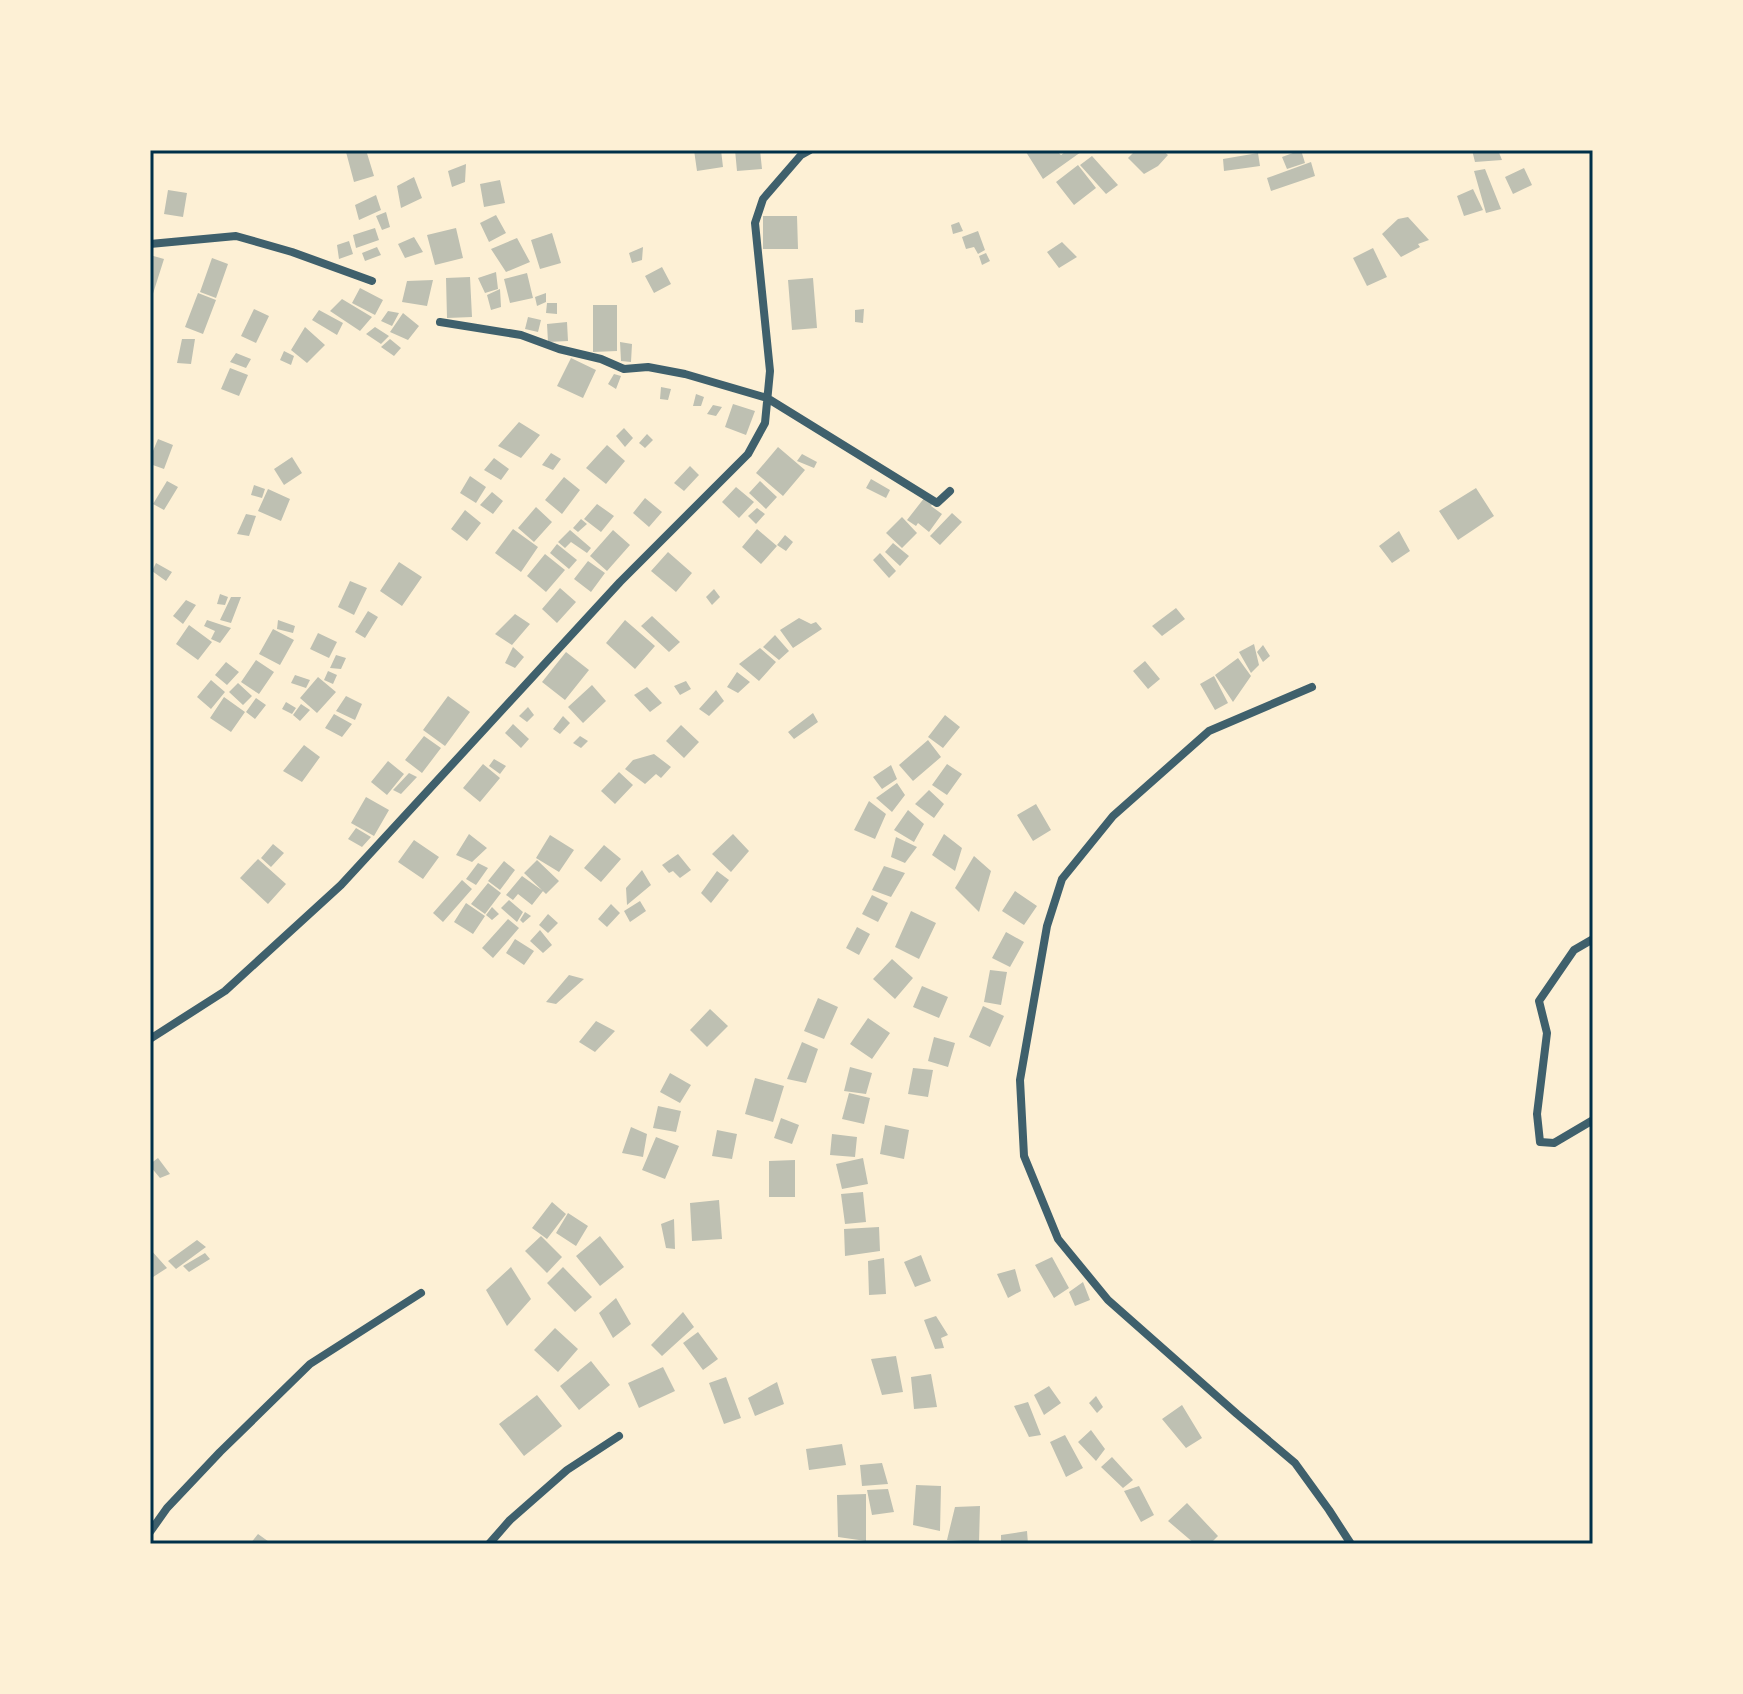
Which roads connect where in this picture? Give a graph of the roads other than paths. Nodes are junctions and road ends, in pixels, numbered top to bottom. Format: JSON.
{"nodes":[{"id":1,"x":810,"y":150,"type":"edge"},
{"id":2,"x":150,"y":244,"type":"edge"},
{"id":3,"x":372,"y":281,"type":"dead end"},
{"id":4,"x":440,"y":322,"type":"dead end"},
{"id":5,"x":767,"y":398,"type":"junction"},
{"id":6,"x":950,"y":491,"type":"dead end"},
{"id":7,"x":1312,"y":687,"type":"dead end"},
{"id":8,"x":1593,"y":939,"type":"edge"},
{"id":9,"x":150,"y":1039,"type":"edge"},
{"id":10,"x":1593,"y":1120,"type":"edge"},
{"id":11,"x":421,"y":1293,"type":"dead end"},
{"id":12,"x":619,"y":1436,"type":"dead end"},
{"id":13,"x":150,"y":1532,"type":"edge"},
{"id":14,"x":489,"y":1544,"type":"edge"},
{"id":15,"x":1351,"y":1544,"type":"edge"}],
"edges":[{"from":1,"to":5,"type":"street"},
{"from":2,"to":3,"type":"street"},
{"from":4,"to":5,"type":"street"},
{"from":5,"to":6,"type":"street"},
{"from":5,"to":9,"type":"street"},
{"from":7,"to":15,"type":"street"},
{"from":8,"to":10,"type":"street"},
{"from":11,"to":13,"type":"street"},
{"from":12,"to":14,"type":"street"}]}
